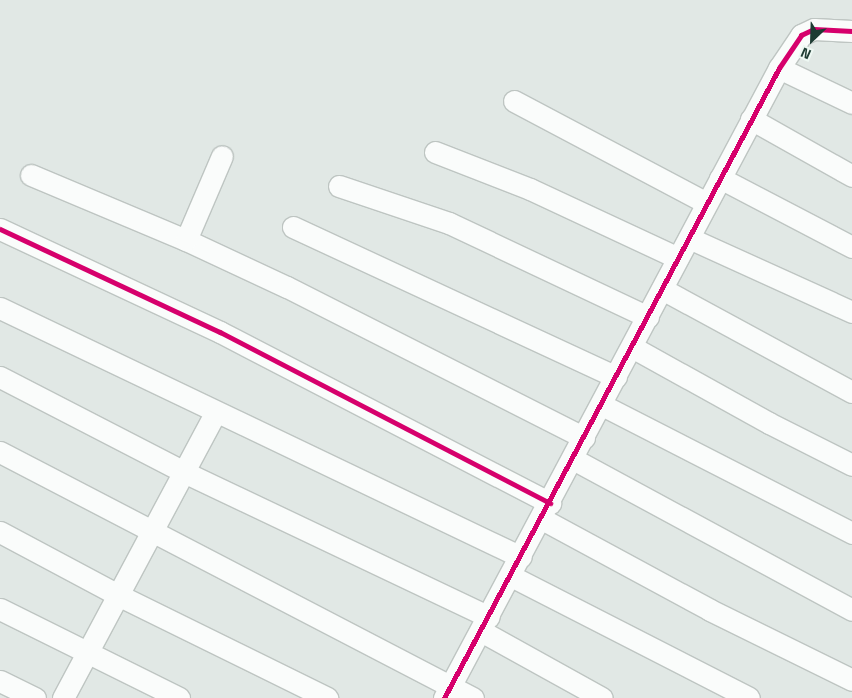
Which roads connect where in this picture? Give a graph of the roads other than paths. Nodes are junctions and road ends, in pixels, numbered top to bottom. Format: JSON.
{"nodes":[{"id":1,"x":852,"y":31,"type":"edge"},
{"id":2,"x":779,"y":68,"type":"junction"},
{"id":3,"x":514,"y":101,"type":"dead end"},
{"id":4,"x":852,"y":103,"type":"edge"},
{"id":5,"x":751,"y":119,"type":"junction"},
{"id":6,"x":435,"y":152,"type":"dead end"},
{"id":7,"x":222,"y":156,"type":"dead end"},
{"id":8,"x":30,"y":175,"type":"dead end"},
{"id":9,"x":852,"y":176,"type":"edge"},
{"id":10,"x":720,"y":178,"type":"junction"},
{"id":11,"x":339,"y":186,"type":"dead end"},
{"id":12,"x":707,"y":203,"type":"junction"},
{"id":13,"x":293,"y":227,"type":"dead end"},
{"id":14,"x":0,"y":229,"type":"edge"},
{"id":15,"x":689,"y":238,"type":"junction"},
{"id":16,"x":186,"y":240,"type":"junction"},
{"id":17,"x":852,"y":247,"type":"edge"},
{"id":18,"x":678,"y":258,"type":"junction"},
{"id":19,"x":662,"y":289,"type":"junction"},
{"id":20,"x":0,"y":308,"type":"edge"},
{"id":21,"x":852,"y":312,"type":"edge"},
{"id":22,"x":648,"y":317,"type":"junction"},
{"id":23,"x":632,"y":347,"type":"junction"},
{"id":24,"x":0,"y":377,"type":"edge"},
{"id":25,"x":616,"y":377,"type":"junction"},
{"id":26,"x":852,"y":392,"type":"edge"},
{"id":27,"x":602,"y":405,"type":"junction"},
{"id":28,"x":216,"y":412,"type":"junction"},
{"id":29,"x":584,"y":438,"type":"junction"},
{"id":30,"x":0,"y":452,"type":"edge"},
{"id":31,"x":573,"y":460,"type":"junction"},
{"id":32,"x":852,"y":465,"type":"edge"},
{"id":33,"x":186,"y":473,"type":"junction"},
{"id":34,"x":546,"y":511,"type":"junction"},
{"id":35,"x":0,"y":532,"type":"edge"},
{"id":36,"x":852,"y":533,"type":"edge"},
{"id":37,"x":153,"y":534,"type":"junction"},
{"id":38,"x":521,"y":557,"type":"junction"},
{"id":39,"x":511,"y":576,"type":"junction"},
{"id":40,"x":120,"y":596,"type":"junction"},
{"id":41,"x":0,"y":609,"type":"edge"},
{"id":42,"x":852,"y":610,"type":"edge"},
{"id":43,"x":485,"y":624,"type":"junction"},
{"id":44,"x":89,"y":652,"type":"junction"},
{"id":45,"x":852,"y":680,"type":"edge"},
{"id":46,"x":0,"y":681,"type":"edge"},
{"id":47,"x":447,"y":692,"type":"edge"},
{"id":48,"x":35,"y":698,"type":"edge"},
{"id":49,"x":63,"y":698,"type":"edge"},
{"id":50,"x":179,"y":698,"type":"edge"},
{"id":51,"x":327,"y":698,"type":"edge"},
{"id":52,"x":473,"y":698,"type":"edge"},
{"id":53,"x":602,"y":698,"type":"edge"},
{"id":54,"x":748,"y":698,"type":"edge"}],
"edges":[{"from":1,"to":2,"type":"street"},
{"from":2,"to":4,"type":"street"},
{"from":2,"to":5,"type":"street"},
{"from":3,"to":12,"type":"street"},
{"from":5,"to":9,"type":"street"},
{"from":5,"to":10,"type":"street"},
{"from":6,"to":18,"type":"street"},
{"from":7,"to":16,"type":"street"},
{"from":8,"to":16,"type":"street"},
{"from":10,"to":12,"type":"street"},
{"from":10,"to":17,"type":"street"},
{"from":11,"to":22,"type":"street"},
{"from":12,"to":15,"type":"street"},
{"from":13,"to":25,"type":"street"},
{"from":14,"to":34,"type":"street"},
{"from":15,"to":18,"type":"street"},
{"from":15,"to":21,"type":"street"},
{"from":16,"to":29,"type":"street"},
{"from":18,"to":19,"type":"street"},
{"from":19,"to":22,"type":"street"},
{"from":19,"to":26,"type":"street"},
{"from":20,"to":28,"type":"street"},
{"from":22,"to":23,"type":"street"},
{"from":23,"to":25,"type":"street"},
{"from":23,"to":32,"type":"street"},
{"from":24,"to":33,"type":"street"},
{"from":25,"to":27,"type":"street"},
{"from":27,"to":29,"type":"street"},
{"from":27,"to":36,"type":"street"},
{"from":28,"to":33,"type":"street"},
{"from":28,"to":38,"type":"street"},
{"from":29,"to":31,"type":"street"},
{"from":30,"to":37,"type":"street"},
{"from":31,"to":34,"type":"street"},
{"from":31,"to":42,"type":"street"},
{"from":33,"to":37,"type":"street"},
{"from":33,"to":43,"type":"street"},
{"from":34,"to":38,"type":"street"},
{"from":34,"to":45,"type":"street"},
{"from":35,"to":40,"type":"street"},
{"from":37,"to":40,"type":"street"},
{"from":37,"to":47,"type":"street"},
{"from":38,"to":39,"type":"street"},
{"from":39,"to":43,"type":"street"},
{"from":39,"to":54,"type":"street"},
{"from":40,"to":44,"type":"street"},
{"from":40,"to":51,"type":"street"},
{"from":41,"to":44,"type":"street"},
{"from":43,"to":47,"type":"street"},
{"from":43,"to":53,"type":"street"},
{"from":44,"to":49,"type":"street"},
{"from":44,"to":50,"type":"street"},
{"from":46,"to":48,"type":"street"},
{"from":47,"to":52,"type":"street"}]}
